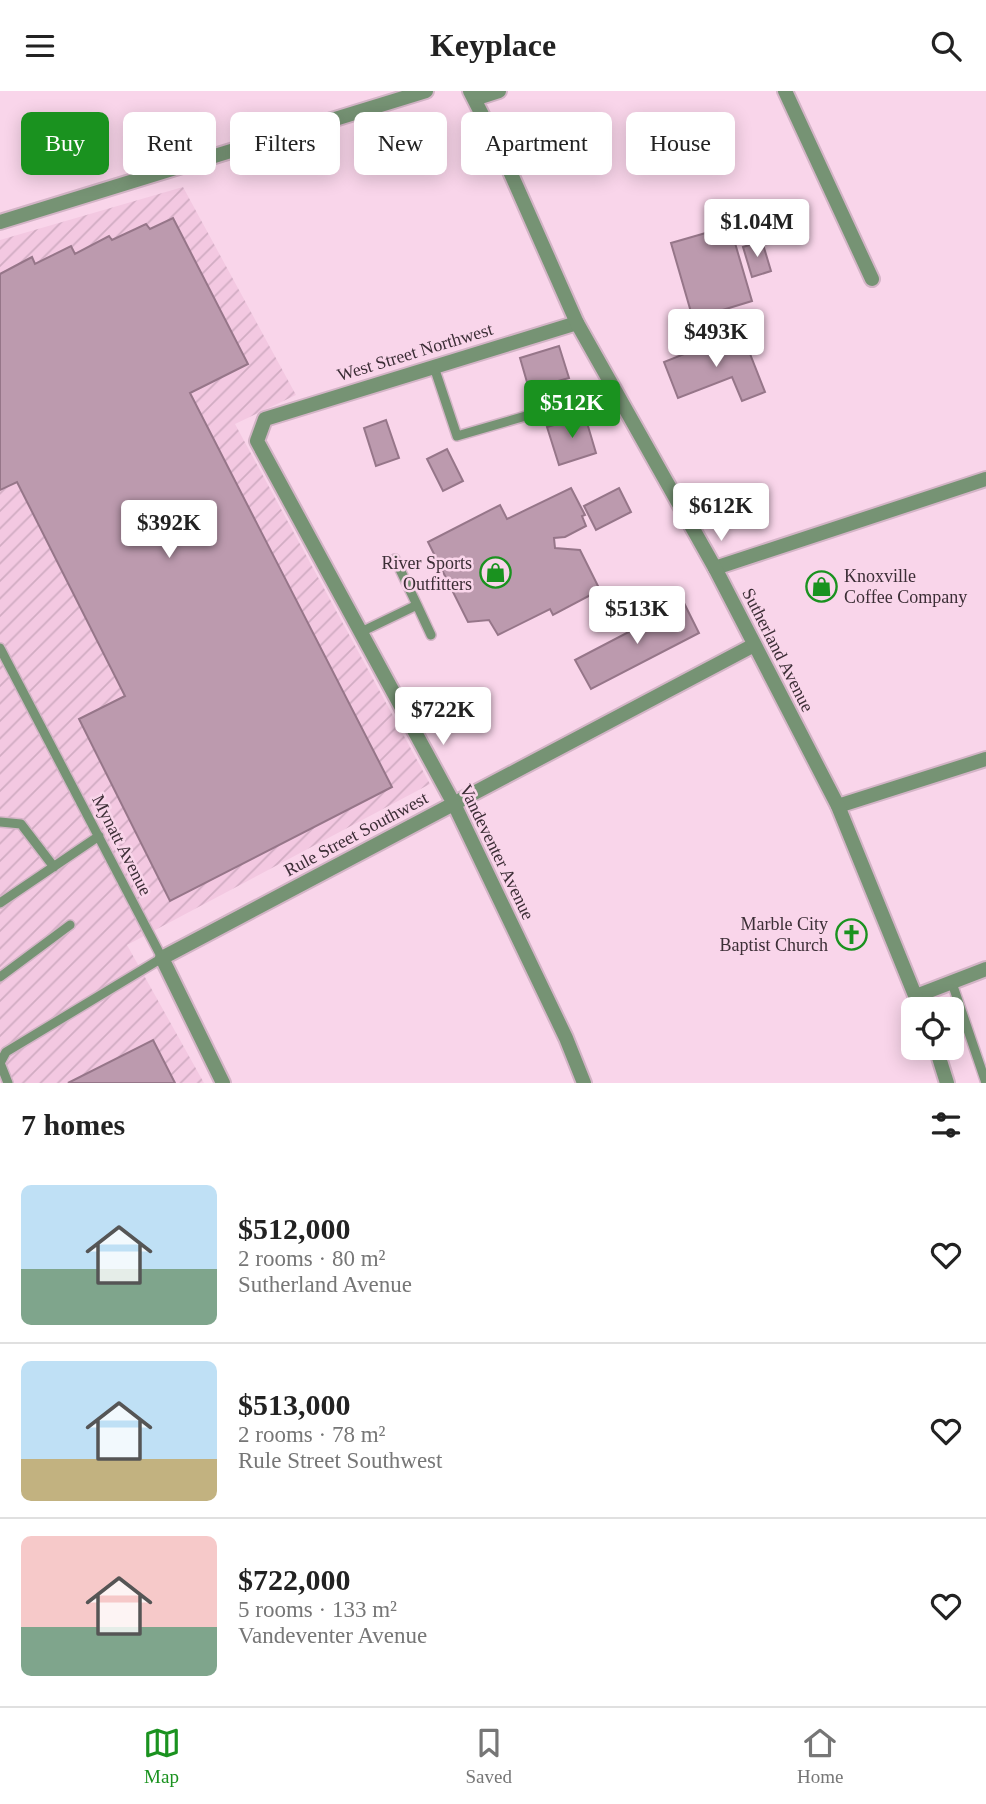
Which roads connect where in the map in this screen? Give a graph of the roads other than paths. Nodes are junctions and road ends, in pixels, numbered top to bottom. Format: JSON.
{"nodes":[{"id":1,"x":426,"y":91,"type":"edge"},
{"id":2,"x":499,"y":91,"type":"edge"},
{"id":3,"x":785,"y":91,"type":"edge"},
{"id":4,"x":472,"y":95,"type":"edge"},
{"id":5,"x":0,"y":222,"type":"edge"},
{"id":6,"x":872,"y":279,"type":"dead end"},
{"id":7,"x":577,"y":323,"type":"junction"},
{"id":8,"x":434,"y":367,"type":"junction"},
{"id":9,"x":615,"y":390,"type":"junction"},
{"id":10,"x":265,"y":419,"type":"joint"},
{"id":11,"x":986,"y":479,"type":"edge"},
{"id":12,"x":395,"y":559,"type":"dead end"},
{"id":13,"x":715,"y":568,"type":"junction"},
{"id":14,"x":417,"y":605,"type":"junction"},
{"id":15,"x":361,"y":632,"type":"junction"},
{"id":16,"x":431,"y":635,"type":"dead end"},
{"id":17,"x":754,"y":645,"type":"junction"},
{"id":18,"x":0,"y":648,"type":"edge"},
{"id":19,"x":986,"y":758,"type":"edge"},
{"id":20,"x":454,"y":804,"type":"junction"},
{"id":21,"x":838,"y":806,"type":"junction"},
{"id":22,"x":0,"y":822,"type":"edge"},
{"id":23,"x":99,"y":836,"type":"junction"},
{"id":24,"x":54,"y":867,"type":"junction"},
{"id":25,"x":0,"y":903,"type":"edge"},
{"id":26,"x":70,"y":925,"type":"dead end"},
{"id":27,"x":162,"y":958,"type":"junction"},
{"id":28,"x":986,"y":969,"type":"edge"},
{"id":29,"x":0,"y":977,"type":"edge"},
{"id":30,"x":951,"y":983,"type":"junction"},
{"id":31,"x":917,"y":997,"type":"edge"},
{"id":32,"x":929,"y":997,"type":"edge"},
{"id":33,"x":940,"y":1060,"type":"edge"},
{"id":34,"x":983,"y":1066,"type":"edge"},
{"id":35,"x":8,"y":1083,"type":"edge"},
{"id":36,"x":223,"y":1083,"type":"edge"},
{"id":37,"x":584,"y":1083,"type":"edge"},
{"id":38,"x":947,"y":1083,"type":"edge"},
{"id":39,"x":986,"y":1083,"type":"edge"}],
"edges":[{"from":1,"to":5,"type":"street"},
{"from":2,"to":4,"type":"street"},
{"from":3,"to":6,"type":"street"},
{"from":4,"to":7,"type":"street","name":"Sutherland Avenue"},
{"from":7,"to":8,"type":"street","name":"West Street Northwest"},
{"from":7,"to":9,"type":"street","name":"Sutherland Avenue"},
{"from":8,"to":9,"type":"lane"},
{"from":8,"to":10,"type":"street","name":"West Street Northwest"},
{"from":9,"to":13,"type":"street","name":"Sutherland Avenue"},
{"from":10,"to":15,"type":"street","name":"Vandeventer Avenue"},
{"from":11,"to":13,"type":"street"},
{"from":12,"to":14,"type":"lane"},
{"from":13,"to":17,"type":"street","name":"Sutherland Avenue"},
{"from":14,"to":15,"type":"lane"},
{"from":14,"to":16,"type":"lane"},
{"from":15,"to":20,"type":"street","name":"Vandeventer Avenue"},
{"from":17,"to":20,"type":"street","name":"Rule Street Southwest"},
{"from":17,"to":21,"type":"street","name":"Sutherland Avenue"},
{"from":18,"to":23,"type":"lane","name":"Mynatt Avenue"},
{"from":19,"to":21,"type":"street"},
{"from":20,"to":27,"type":"street","name":"Rule Street Southwest"},
{"from":20,"to":37,"type":"street","name":"Vandeventer Avenue"},
{"from":21,"to":31,"type":"street","name":"Sutherland Avenue"},
{"from":22,"to":24,"type":"lane"},
{"from":23,"to":24,"type":"lane"},
{"from":23,"to":27,"type":"lane","name":"Mynatt Avenue"},
{"from":24,"to":25,"type":"lane"},
{"from":26,"to":29,"type":"lane"},
{"from":27,"to":35,"type":"lane"},
{"from":27,"to":36,"type":"street"},
{"from":28,"to":30,"type":"street"},
{"from":30,"to":32,"type":"street"},
{"from":30,"to":34,"type":"lane"},
{"from":33,"to":38,"type":"street"},
{"from":34,"to":39,"type":"lane"}]}
